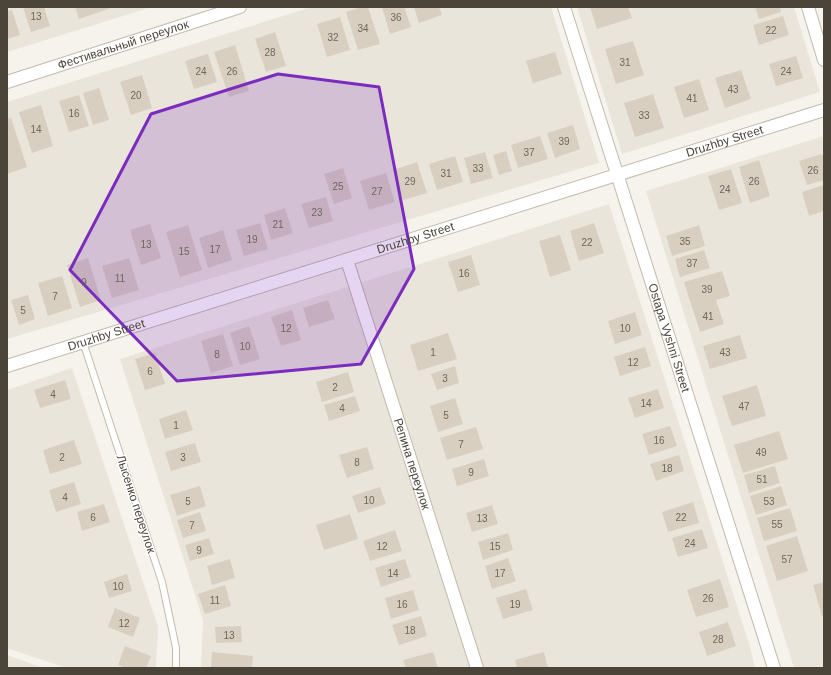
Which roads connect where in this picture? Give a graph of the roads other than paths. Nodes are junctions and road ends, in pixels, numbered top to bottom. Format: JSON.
{"nodes":[{"id":1,"x":240,"y":7,"type":"edge"},
{"id":2,"x":564,"y":7,"type":"edge"},
{"id":3,"x":808,"y":7,"type":"edge"},
{"id":4,"x":824,"y":60,"type":"edge"},
{"id":5,"x":7,"y":82,"type":"edge"},
{"id":6,"x":824,"y":110,"type":"edge"},
{"id":7,"x":617,"y":175,"type":"junction"},
{"id":8,"x":347,"y":260,"type":"junction"},
{"id":9,"x":83,"y":342,"type":"junction"},
{"id":10,"x":7,"y":366,"type":"edge"},
{"id":11,"x":176,"y":668,"type":"edge"},
{"id":12,"x":477,"y":668,"type":"edge"},
{"id":13,"x":774,"y":668,"type":"edge"}],
"edges":[{"from":1,"to":5,"type":"street","name":"Фестивальный переулок"},
{"from":2,"to":7,"type":"street","name":"Ostapa Vyshni Street"},
{"from":3,"to":4,"type":"street"},
{"from":6,"to":7,"type":"street","name":"Druzhby Street"},
{"from":7,"to":8,"type":"street","name":"Druzhby Street"},
{"from":7,"to":13,"type":"street","name":"Ostapa Vyshni Street"},
{"from":8,"to":9,"type":"street","name":"Druzhby Street"},
{"from":8,"to":12,"type":"street","name":"Репина переулок"},
{"from":9,"to":10,"type":"street","name":"Druzhby Street"},
{"from":9,"to":11,"type":"lane","name":"Лысенко переулок"}]}
